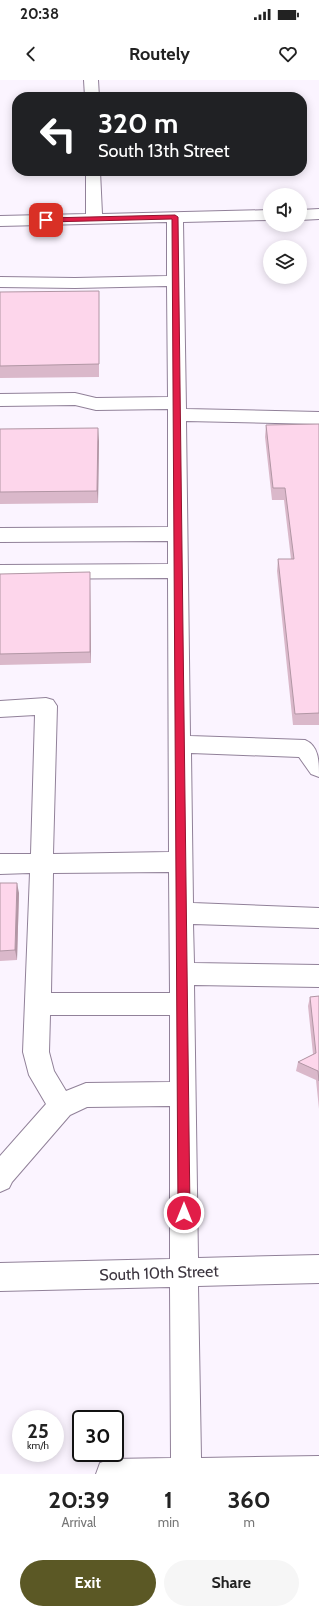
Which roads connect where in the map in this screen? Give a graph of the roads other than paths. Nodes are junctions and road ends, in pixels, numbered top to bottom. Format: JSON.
{"nodes":[{"id":1,"x":91,"y":80,"type":"edge"},
{"id":2,"x":92,"y":92,"type":"edge"},
{"id":3,"x":93,"y":176,"type":"edge"},
{"id":4,"x":319,"y":214,"type":"edge"},
{"id":5,"x":263,"y":215,"type":"edge"},
{"id":6,"x":307,"y":215,"type":"edge"},
{"id":7,"x":175,"y":217,"type":"junction"},
{"id":8,"x":94,"y":219,"type":"junction"},
{"id":9,"x":0,"y":222,"type":"edge"},
{"id":10,"x":175,"y":281,"type":"junction"},
{"id":11,"x":0,"y":282,"type":"edge"},
{"id":12,"x":0,"y":400,"type":"edge"},
{"id":13,"x":176,"y":409,"type":"junction"},
{"id":14,"x":319,"y":418,"type":"edge"},
{"id":15,"x":178,"y":534,"type":"junction"},
{"id":16,"x":0,"y":535,"type":"edge"},
{"id":17,"x":178,"y":571,"type":"junction"},
{"id":18,"x":0,"y":572,"type":"edge"},
{"id":19,"x":0,"y":708,"type":"edge"},
{"id":20,"x":180,"y":744,"type":"junction"},
{"id":21,"x":319,"y":768,"type":"edge"},
{"id":22,"x":180,"y":862,"type":"junction"},
{"id":23,"x":42,"y":863,"type":"junction"},
{"id":24,"x":0,"y":864,"type":"edge"},
{"id":25,"x":181,"y":913,"type":"junction"},
{"id":26,"x":319,"y":918,"type":"edge"},
{"id":27,"x":182,"y":974,"type":"junction"},
{"id":28,"x":319,"y":976,"type":"edge"},
{"id":29,"x":38,"y":1004,"type":"junction"},
{"id":30,"x":182,"y":1004,"type":"junction"},
{"id":31,"x":183,"y":1094,"type":"junction"},
{"id":32,"x":61,"y":1106,"type":"junction"},
{"id":33,"x":0,"y":1179,"type":"edge"},
{"id":34,"x":319,"y":1269,"type":"edge"},
{"id":35,"x":184,"y":1272,"type":"junction"},
{"id":36,"x":0,"y":1277,"type":"edge"},
{"id":37,"x":319,"y":1471,"type":"edge"},
{"id":38,"x":186,"y":1473,"type":"edge"},
{"id":39,"x":111,"y":1474,"type":"edge"}],
"edges":[{"from":1,"to":2,"type":"street"},
{"from":3,"to":8,"type":"street"},
{"from":4,"to":6,"type":"street"},
{"from":5,"to":7,"type":"street"},
{"from":7,"to":8,"type":"street"},
{"from":7,"to":10,"type":"street"},
{"from":8,"to":9,"type":"street"},
{"from":10,"to":11,"type":"street"},
{"from":10,"to":13,"type":"street"},
{"from":12,"to":13,"type":"street"},
{"from":13,"to":14,"type":"street"},
{"from":13,"to":15,"type":"street"},
{"from":15,"to":16,"type":"street"},
{"from":15,"to":17,"type":"street"},
{"from":17,"to":18,"type":"street"},
{"from":17,"to":20,"type":"street"},
{"from":19,"to":23,"type":"street"},
{"from":20,"to":21,"type":"street"},
{"from":20,"to":22,"type":"street"},
{"from":22,"to":23,"type":"street"},
{"from":22,"to":25,"type":"street"},
{"from":23,"to":24,"type":"street"},
{"from":23,"to":29,"type":"street"},
{"from":25,"to":26,"type":"street"},
{"from":25,"to":27,"type":"street"},
{"from":27,"to":28,"type":"street"},
{"from":27,"to":30,"type":"street"},
{"from":29,"to":30,"type":"street"},
{"from":29,"to":32,"type":"street"},
{"from":30,"to":31,"type":"street"},
{"from":31,"to":32,"type":"street"},
{"from":31,"to":35,"type":"street"},
{"from":32,"to":33,"type":"street"},
{"from":34,"to":35,"type":"street","name":"South 10th Street"},
{"from":35,"to":36,"type":"street","name":"South 10th Street"},
{"from":35,"to":38,"type":"street"},
{"from":37,"to":38,"type":"street"},
{"from":38,"to":39,"type":"street"}]}
